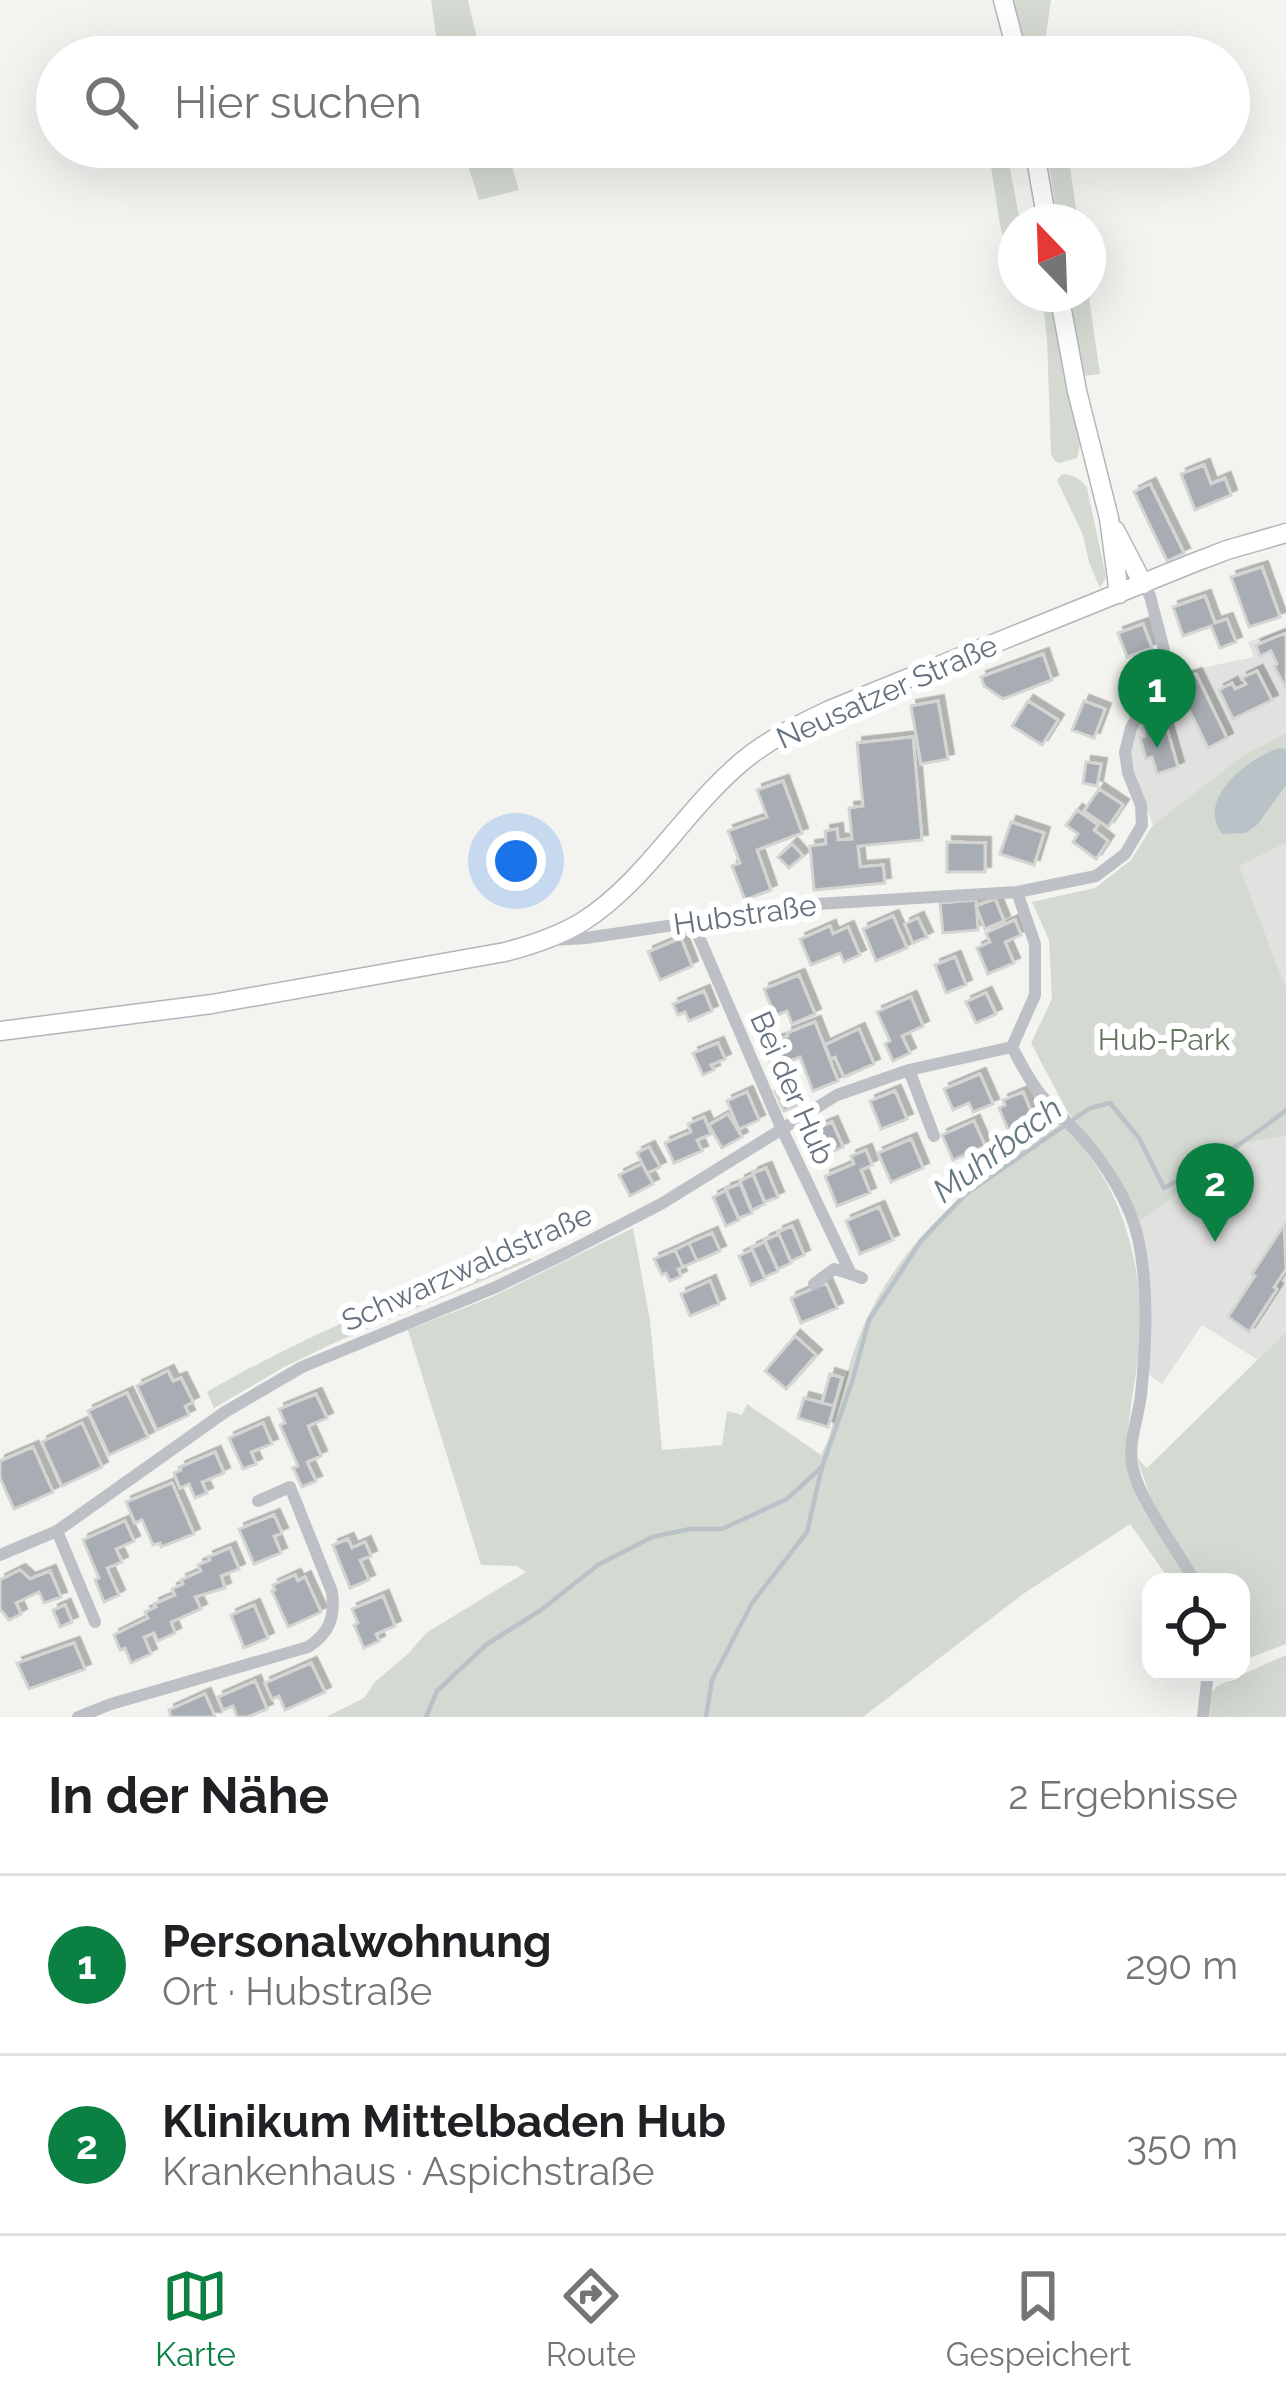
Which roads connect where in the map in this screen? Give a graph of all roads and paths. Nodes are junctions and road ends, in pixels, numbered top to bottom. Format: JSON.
{"nodes":[{"id":1,"x":1003,"y":0,"type":"edge"},
{"id":2,"x":1012,"y":36,"type":"edge"},
{"id":3,"x":1038,"y":168,"type":"edge"},
{"id":4,"x":1044,"y":204,"type":"edge"},
{"id":5,"x":1063,"y":312,"type":"edge"},
{"id":6,"x":1108,"y":518,"type":"junction"},
{"id":7,"x":1286,"y":532,"type":"edge"},
{"id":8,"x":1143,"y":584,"type":"junction"},
{"id":9,"x":1119,"y":594,"type":"junction"},
{"id":10,"x":1017,"y":892,"type":"junction"},
{"id":11,"x":692,"y":921,"type":"junction"},
{"id":12,"x":546,"y":941,"type":"junction"},
{"id":13,"x":0,"y":1031,"type":"edge"},
{"id":14,"x":1012,"y":1046,"type":"junction"},
{"id":15,"x":909,"y":1070,"type":"junction"},
{"id":16,"x":781,"y":1127,"type":"junction"},
{"id":17,"x":934,"y":1136,"type":"dead end"},
{"id":18,"x":814,"y":1284,"type":"dead end"},
{"id":19,"x":258,"y":1501,"type":"dead end"},
{"id":20,"x":57,"y":1532,"type":"junction"},
{"id":21,"x":0,"y":1555,"type":"edge"},
{"id":22,"x":1190,"y":1573,"type":"edge"},
{"id":23,"x":95,"y":1622,"type":"dead end"},
{"id":24,"x":1207,"y":1681,"type":"edge"},
{"id":25,"x":78,"y":1717,"type":"edge"},
{"id":26,"x":1203,"y":1717,"type":"edge"}],
"edges":[{"from":1,"to":2,"type":"main road"},
{"from":3,"to":4,"type":"main road"},
{"from":5,"to":6,"type":"main road","name":"Hubstraße"},
{"from":6,"to":8,"type":"main road","name":"Hubstraße"},
{"from":6,"to":9,"type":"main road","name":"Hubstraße"},
{"from":7,"to":8,"type":"main road","name":"Neusatzer Straße"},
{"from":8,"to":9,"type":"main road","name":"Neusatzer Straße"},
{"from":8,"to":10,"type":"street","name":"Hubstraße"},
{"from":9,"to":12,"type":"main road","name":"Neusatzer Straße"},
{"from":10,"to":11,"type":"street","name":"Hubstraße"},
{"from":10,"to":14,"type":"street"},
{"from":11,"to":12,"type":"street","name":"Hubstraße"},
{"from":11,"to":16,"type":"street","name":"Bei der Hub"},
{"from":12,"to":13,"type":"main road","name":"Hubstraße"},
{"from":14,"to":15,"type":"street","name":"Schwarzwaldstraße"},
{"from":14,"to":22,"type":"street"},
{"from":15,"to":16,"type":"street","name":"Schwarzwaldstraße"},
{"from":15,"to":17,"type":"street"},
{"from":16,"to":18,"type":"street","name":"Bei der Hub"},
{"from":16,"to":20,"type":"street","name":"Schwarzwaldstraße"},
{"from":19,"to":25,"type":"street"},
{"from":20,"to":21,"type":"street","name":"Schwarzwaldstraße"},
{"from":20,"to":23,"type":"street"},
{"from":24,"to":26,"type":"street"}]}
